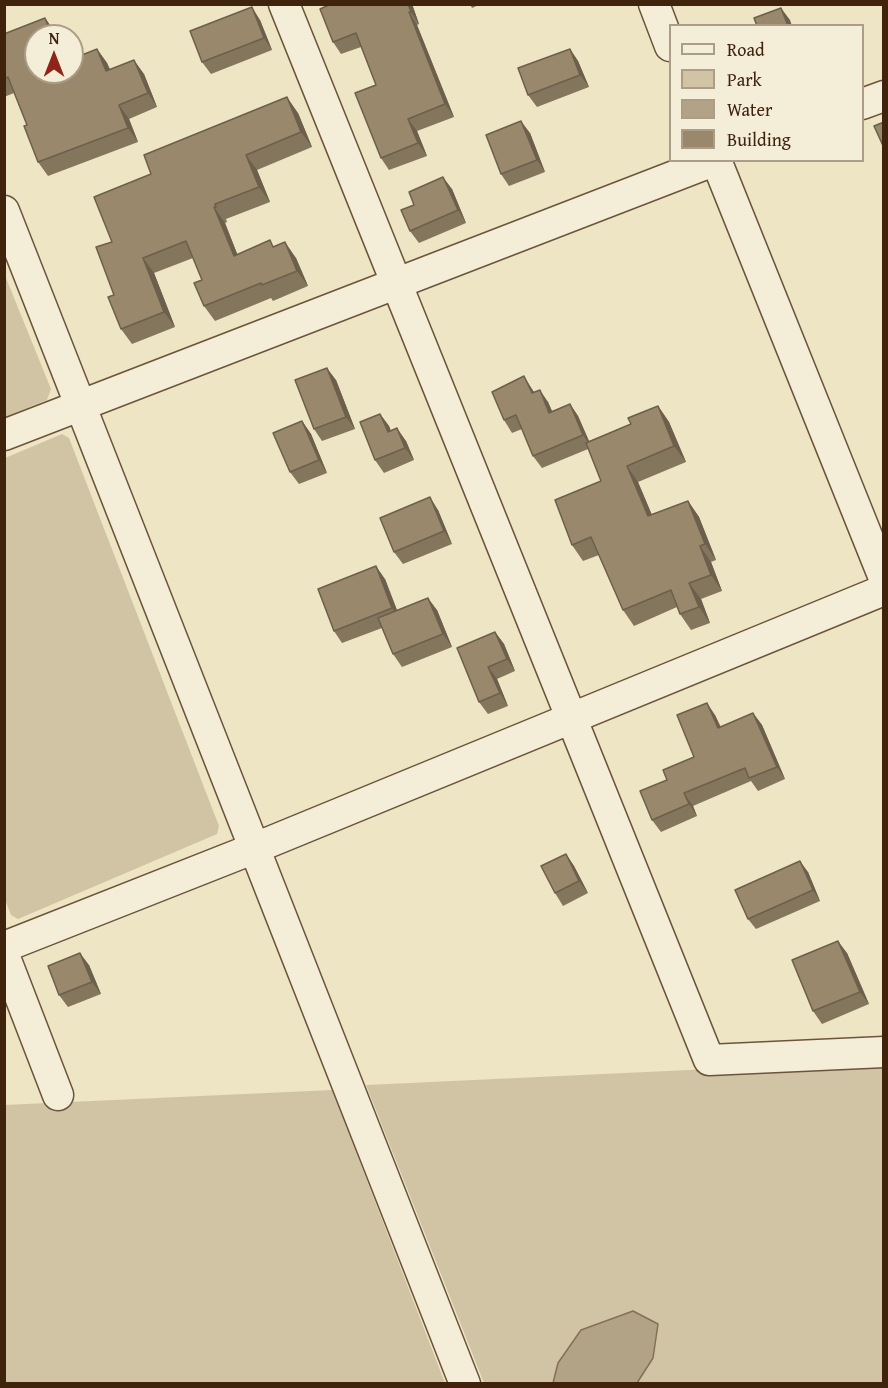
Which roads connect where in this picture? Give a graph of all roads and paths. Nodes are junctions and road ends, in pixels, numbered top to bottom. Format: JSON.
{"nodes":[{"id":1,"x":284,"y":4,"type":"edge"},
{"id":2,"x":654,"y":4,"type":"edge"},
{"id":3,"x":669,"y":43,"type":"edge"},
{"id":4,"x":884,"y":96,"type":"edge"},
{"id":5,"x":864,"y":103,"type":"edge"},
{"id":6,"x":711,"y":162,"type":"edge"},
{"id":7,"x":717,"y":162,"type":"edge"},
{"id":8,"x":4,"y":211,"type":"edge"},
{"id":9,"x":396,"y":283,"type":"junction"},
{"id":10,"x":81,"y":405,"type":"junction"},
{"id":11,"x":4,"y":435,"type":"edge"},
{"id":12,"x":884,"y":578,"type":"edge"},
{"id":13,"x":884,"y":590,"type":"edge"},
{"id":14,"x":572,"y":718,"type":"junction"},
{"id":15,"x":255,"y":848,"type":"junction"},
{"id":16,"x":4,"y":947,"type":"edge"},
{"id":17,"x":4,"y":955,"type":"edge"},
{"id":18,"x":884,"y":1052,"type":"edge"},
{"id":19,"x":58,"y":1095,"type":"dead end"},
{"id":20,"x":465,"y":1383,"type":"edge"}],
"edges":[{"from":1,"to":9,"type":"street"},
{"from":2,"to":3,"type":"street"},
{"from":4,"to":5,"type":"street"},
{"from":6,"to":9,"type":"street"},
{"from":7,"to":12,"type":"street"},
{"from":8,"to":10,"type":"street"},
{"from":9,"to":10,"type":"street"},
{"from":9,"to":14,"type":"street"},
{"from":10,"to":11,"type":"street"},
{"from":10,"to":15,"type":"street"},
{"from":13,"to":14,"type":"street"},
{"from":14,"to":15,"type":"street"},
{"from":14,"to":18,"type":"street"},
{"from":15,"to":16,"type":"street"},
{"from":15,"to":20,"type":"street"},
{"from":17,"to":19,"type":"street"}]}
